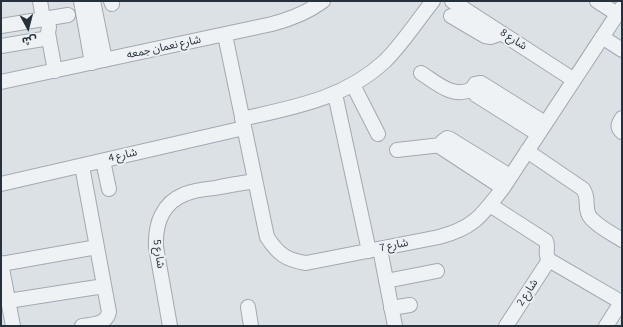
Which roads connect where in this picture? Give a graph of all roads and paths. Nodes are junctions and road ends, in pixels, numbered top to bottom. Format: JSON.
{"nodes":[{"id":1,"x":40,"y":1,"type":"edge"},
{"id":2,"x":48,"y":1,"type":"edge"},
{"id":3,"x":80,"y":1,"type":"edge"},
{"id":4,"x":93,"y":1,"type":"edge"},
{"id":5,"x":323,"y":1,"type":"edge"},
{"id":6,"x":433,"y":1,"type":"edge"},
{"id":7,"x":452,"y":1,"type":"edge"},
{"id":8,"x":598,"y":1,"type":"edge"},
{"id":9,"x":620,"y":11,"type":"edge"},
{"id":10,"x":451,"y":16,"type":"dead end"},
{"id":11,"x":52,"y":23,"type":"junction"},
{"id":12,"x":1,"y":26,"type":"edge"},
{"id":13,"x":502,"y":33,"type":"junction"},
{"id":14,"x":1,"y":35,"type":"edge"},
{"id":15,"x":225,"y":35,"type":"junction"},
{"id":16,"x":602,"y":36,"type":"junction"},
{"id":17,"x":1,"y":46,"type":"edge"},
{"id":18,"x":622,"y":50,"type":"edge"},
{"id":19,"x":99,"y":62,"type":"junction"},
{"id":20,"x":58,"y":70,"type":"junction"},
{"id":21,"x":421,"y":73,"type":"dead end"},
{"id":22,"x":574,"y":80,"type":"junction"},
{"id":23,"x":1,"y":82,"type":"edge"},
{"id":24,"x":353,"y":85,"type":"junction"},
{"id":25,"x":335,"y":94,"type":"junction"},
{"id":26,"x":622,"y":118,"type":"edge"},
{"id":27,"x":243,"y":123,"type":"junction"},
{"id":28,"x":542,"y":129,"type":"junction"},
{"id":29,"x":622,"y":132,"type":"edge"},
{"id":30,"x":378,"y":134,"type":"dead end"},
{"id":31,"x":398,"y":150,"type":"dead end"},
{"id":32,"x":527,"y":151,"type":"junction"},
{"id":33,"x":103,"y":161,"type":"junction"},
{"id":34,"x":82,"y":166,"type":"junction"},
{"id":35,"x":255,"y":181,"type":"junction"},
{"id":36,"x":507,"y":182,"type":"junction"},
{"id":37,"x":1,"y":184,"type":"edge"},
{"id":38,"x":110,"y":189,"type":"dead end"},
{"id":39,"x":490,"y":205,"type":"junction"},
{"id":40,"x":622,"y":240,"type":"edge"},
{"id":41,"x":97,"y":247,"type":"junction"},
{"id":42,"x":375,"y":250,"type":"junction"},
{"id":43,"x":550,"y":260,"type":"junction"},
{"id":44,"x":1,"y":263,"type":"edge"},
{"id":45,"x":438,"y":271,"type":"dead end"},
{"id":46,"x":386,"y":281,"type":"junction"},
{"id":47,"x":104,"y":286,"type":"junction"},
{"id":48,"x":5,"y":294,"type":"edge"},
{"id":49,"x":622,"y":302,"type":"edge"},
{"id":50,"x":410,"y":305,"type":"dead end"},
{"id":51,"x":248,"y":307,"type":"dead end"},
{"id":52,"x":391,"y":308,"type":"junction"},
{"id":53,"x":13,"y":326,"type":"edge"},
{"id":54,"x":82,"y":326,"type":"edge"},
{"id":55,"x":170,"y":326,"type":"edge"},
{"id":56,"x":251,"y":326,"type":"edge"},
{"id":57,"x":395,"y":326,"type":"edge"},
{"id":58,"x":506,"y":326,"type":"edge"},
{"id":59,"x":606,"y":326,"type":"edge"}],
"edges":[{"from":1,"to":11,"type":"street"},
{"from":2,"to":11,"type":"street"},
{"from":3,"to":19,"type":"street"},
{"from":4,"to":19,"type":"street"},
{"from":5,"to":15,"type":"street","name":"شارع نعمان جمعه"},
{"from":6,"to":24,"type":"street","name":"شارع 4"},
{"from":7,"to":13,"type":"street","name":"شارع 8"},
{"from":8,"to":9,"type":"street"},
{"from":9,"to":16,"type":"street","name":"شارع 7"},
{"from":10,"to":13,"type":"street"},
{"from":11,"to":12,"type":"street"},
{"from":11,"to":14,"type":"street"},
{"from":11,"to":17,"type":"street"},
{"from":11,"to":20,"type":"street"},
{"from":13,"to":22,"type":"street","name":"شارع 8"},
{"from":15,"to":19,"type":"street","name":"شارع نعمان جمعه"},
{"from":15,"to":27,"type":"street","name":"شارع 7"},
{"from":16,"to":18,"type":"street"},
{"from":16,"to":22,"type":"street","name":"شارع 7"},
{"from":19,"to":20,"type":"street","name":"شارع نعمان جمعه"},
{"from":20,"to":23,"type":"street","name":"شارع نعمان جمعه"},
{"from":21,"to":28,"type":"street"},
{"from":22,"to":28,"type":"street","name":"شارع 7"},
{"from":24,"to":25,"type":"street","name":"شارع 4"},
{"from":24,"to":30,"type":"street"},
{"from":25,"to":27,"type":"street","name":"شارع 4"},
{"from":25,"to":42,"type":"street"},
{"from":26,"to":29,"type":"street"},
{"from":27,"to":33,"type":"street","name":"شارع 4"},
{"from":27,"to":35,"type":"street","name":"شارع 7"},
{"from":28,"to":32,"type":"street","name":"شارع 7"},
{"from":31,"to":36,"type":"street"},
{"from":32,"to":36,"type":"street","name":"شارع 7"},
{"from":32,"to":40,"type":"street"},
{"from":33,"to":34,"type":"street","name":"شارع 4"},
{"from":33,"to":38,"type":"street"},
{"from":34,"to":37,"type":"street","name":"شارع 4"},
{"from":34,"to":41,"type":"street"},
{"from":35,"to":42,"type":"street","name":"شارع 7"},
{"from":35,"to":55,"type":"street","name":"شارع 5"},
{"from":36,"to":39,"type":"street","name":"شارع 7"},
{"from":39,"to":42,"type":"street","name":"شارع 7"},
{"from":39,"to":43,"type":"street"},
{"from":41,"to":44,"type":"street"},
{"from":41,"to":47,"type":"street"},
{"from":42,"to":46,"type":"street"},
{"from":43,"to":49,"type":"street"},
{"from":43,"to":58,"type":"street","name":"شارع 2"},
{"from":44,"to":48,"type":"street"},
{"from":45,"to":46,"type":"street"},
{"from":46,"to":52,"type":"street"},
{"from":47,"to":48,"type":"street"},
{"from":47,"to":54,"type":"street"},
{"from":48,"to":53,"type":"street"},
{"from":49,"to":59,"type":"street"},
{"from":50,"to":52,"type":"street"},
{"from":51,"to":56,"type":"street"},
{"from":52,"to":57,"type":"street"}]}
